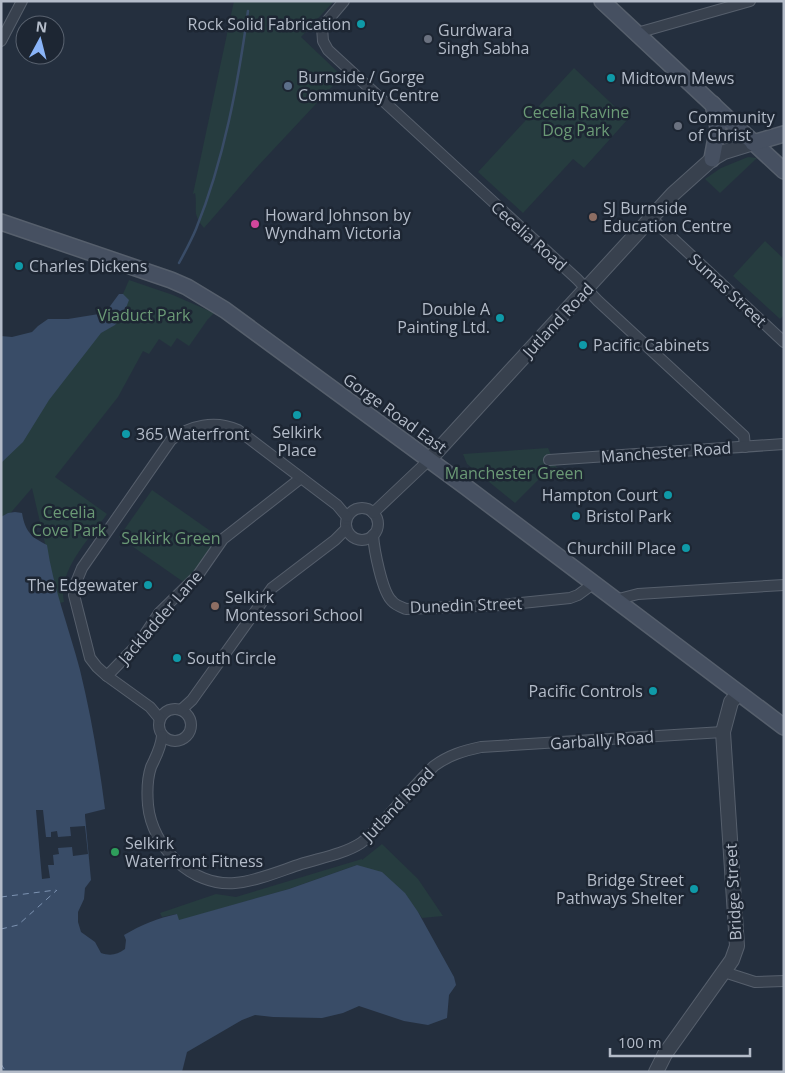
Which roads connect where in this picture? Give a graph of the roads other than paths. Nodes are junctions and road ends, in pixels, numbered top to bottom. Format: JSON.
{"nodes":[{"id":1,"x":22,"y":1,"type":"edge"},
{"id":2,"x":344,"y":1,"type":"edge"},
{"id":3,"x":602,"y":1,"type":"edge"},
{"id":4,"x":748,"y":2,"type":"edge"},
{"id":5,"x":637,"y":34,"type":"junction"},
{"id":6,"x":1,"y":41,"type":"edge"},
{"id":7,"x":714,"y":104,"type":"junction"},
{"id":8,"x":784,"y":134,"type":"edge"},
{"id":9,"x":753,"y":143,"type":"junction"},
{"id":10,"x":712,"y":159,"type":"junction"},
{"id":11,"x":784,"y":171,"type":"edge"},
{"id":12,"x":651,"y":218,"type":"junction"},
{"id":13,"x":1,"y":222,"type":"edge"},
{"id":14,"x":587,"y":290,"type":"junction"},
{"id":15,"x":784,"y":342,"type":"edge"},
{"id":16,"x":784,"y":444,"type":"edge"},
{"id":17,"x":745,"y":447,"type":"junction"},
{"id":18,"x":429,"y":460,"type":"junction"},
{"id":19,"x":549,"y":460,"type":"dead end"},
{"id":20,"x":300,"y":478,"type":"junction"},
{"id":21,"x":373,"y":512,"type":"junction"},
{"id":22,"x":347,"y":517,"type":"junction"},
{"id":23,"x":349,"y":532,"type":"junction"},
{"id":24,"x":369,"y":537,"type":"junction"},
{"id":25,"x":594,"y":584,"type":"junction"},
{"id":26,"x":784,"y":585,"type":"edge"},
{"id":27,"x":615,"y":600,"type":"junction"},
{"id":28,"x":107,"y":676,"type":"junction"},
{"id":29,"x":739,"y":693,"type":"junction"},
{"id":30,"x":184,"y":712,"type":"junction"},
{"id":31,"x":163,"y":715,"type":"junction"},
{"id":32,"x":783,"y":726,"type":"edge"},
{"id":33,"x":723,"y":732,"type":"junction"},
{"id":34,"x":166,"y":738,"type":"junction"},
{"id":35,"x":481,"y":747,"type":"joint"},
{"id":36,"x":724,"y":972,"type":"junction"},
{"id":37,"x":784,"y":981,"type":"edge"},
{"id":38,"x":656,"y":1072,"type":"edge"}],
"edges":[{"from":1,"to":6,"type":"street"},
{"from":2,"to":14,"type":"street","name":"Cecelia Road"},
{"from":3,"to":5,"type":"main road"},
{"from":4,"to":5,"type":"street"},
{"from":5,"to":7,"type":"main road"},
{"from":7,"to":9,"type":"main road"},
{"from":7,"to":10,"type":"main road"},
{"from":8,"to":9,"type":"main road"},
{"from":9,"to":10,"type":"street","name":"Jutland Road"},
{"from":9,"to":11,"type":"main road"},
{"from":10,"to":12,"type":"street","name":"Jutland Road"},
{"from":12,"to":14,"type":"street","name":"Jutland Road"},
{"from":12,"to":15,"type":"street","name":"Sumas Street"},
{"from":13,"to":18,"type":"main road","name":"Gorge Road East"},
{"from":14,"to":17,"type":"street","name":"Cecelia Road"},
{"from":14,"to":18,"type":"street","name":"Jutland Road"},
{"from":16,"to":17,"type":"street","name":"Manchester Road"},
{"from":17,"to":19,"type":"street","name":"Manchester Road"},
{"from":18,"to":21,"type":"street","name":"Jutland Road"},
{"from":18,"to":25,"type":"main road","name":"Gorge Road East"},
{"from":20,"to":22,"type":"street"},
{"from":20,"to":28,"type":"street","name":"Jackladder Lane"},
{"from":20,"to":28,"type":"street"},
{"from":21,"to":22,"type":"street"},
{"from":21,"to":24,"type":"street"},
{"from":22,"to":23,"type":"street"},
{"from":23,"to":24,"type":"street"},
{"from":23,"to":30,"type":"street"},
{"from":24,"to":25,"type":"street","name":"Dunedin Street"},
{"from":25,"to":27,"type":"main road","name":"Gorge Road East"},
{"from":26,"to":27,"type":"street"},
{"from":27,"to":29,"type":"main road","name":"Gorge Road East"},
{"from":28,"to":31,"type":"street"},
{"from":29,"to":32,"type":"main road","name":"Gorge Road East"},
{"from":29,"to":33,"type":"street","name":"Bridge Street"},
{"from":30,"to":31,"type":"street"},
{"from":30,"to":34,"type":"street"},
{"from":31,"to":34,"type":"street"},
{"from":33,"to":35,"type":"street","name":"Garbally Road"},
{"from":33,"to":36,"type":"street","name":"Bridge Street"},
{"from":34,"to":35,"type":"street","name":"Jutland Road"},
{"from":36,"to":37,"type":"street"},
{"from":36,"to":38,"type":"street","name":"Bridge Street"}]}
